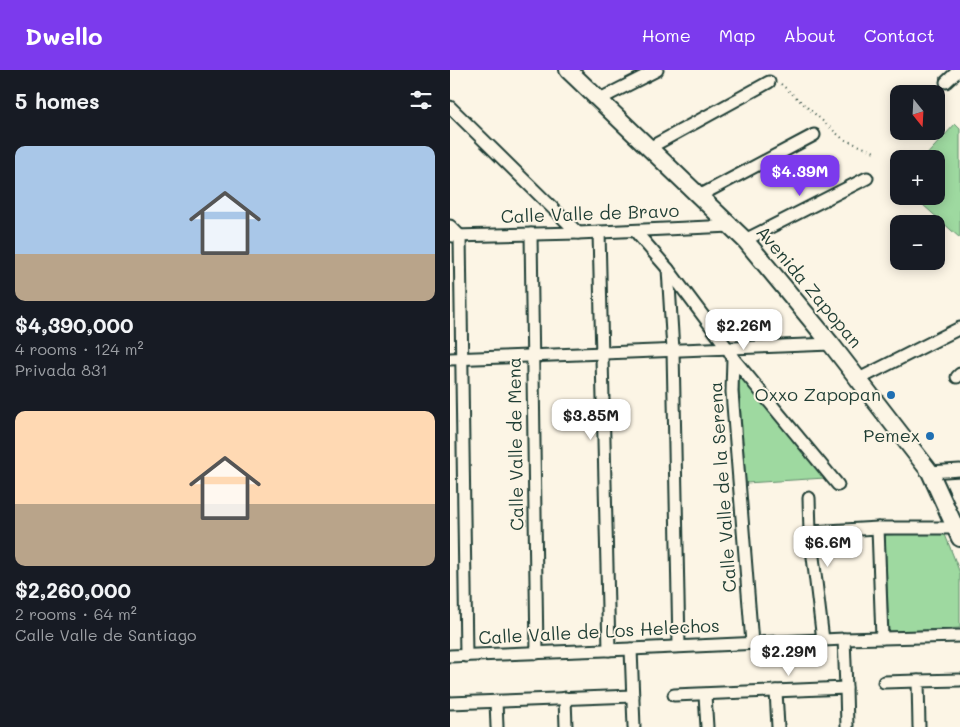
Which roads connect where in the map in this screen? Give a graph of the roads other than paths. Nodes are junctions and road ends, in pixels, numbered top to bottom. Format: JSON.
{"nodes":[{"id":1,"x":568,"y":70,"type":"edge"},
{"id":2,"x":657,"y":70,"type":"edge"},
{"id":3,"x":959,"y":70,"type":"edge"},
{"id":4,"x":774,"y":82,"type":"road end"},
{"id":5,"x":946,"y":82,"type":"dead end"},
{"id":6,"x":598,"y":100,"type":"junction"},
{"id":7,"x":450,"y":106,"type":"edge"},
{"id":8,"x":814,"y":135,"type":"dead end"},
{"id":9,"x":649,"y":148,"type":"junction"},
{"id":10,"x":867,"y":178,"type":"dead end"},
{"id":11,"x":699,"y":196,"type":"junction"},
{"id":12,"x":450,"y":226,"type":"edge"},
{"id":13,"x":731,"y":226,"type":"junction"},
{"id":14,"x":635,"y":231,"type":"junction"},
{"id":15,"x":599,"y":232,"type":"junction"},
{"id":16,"x":531,"y":234,"type":"junction"},
{"id":17,"x":578,"y":234,"type":"junction"},
{"id":18,"x":455,"y":236,"type":"edge"},
{"id":19,"x":745,"y":240,"type":"junction"},
{"id":20,"x":668,"y":270,"type":"junction"},
{"id":21,"x":960,"y":328,"type":"edge"},
{"id":22,"x":831,"y":344,"type":"junction"},
{"id":23,"x":673,"y":350,"type":"junction"},
{"id":24,"x":602,"y":353,"type":"junction"},
{"id":25,"x":730,"y":353,"type":"junction"},
{"id":26,"x":532,"y":355,"type":"junction"},
{"id":27,"x":456,"y":358,"type":"edge"},
{"id":28,"x":859,"y":379,"type":"junction"},
{"id":29,"x":960,"y":470,"type":"edge"},
{"id":30,"x":930,"y":472,"type":"junction"},
{"id":31,"x":838,"y":485,"type":"dead end"},
{"id":32,"x":809,"y":498,"type":"dead end"},
{"id":33,"x":878,"y":528,"type":"junction"},
{"id":34,"x":810,"y":532,"type":"junction"},
{"id":35,"x":958,"y":533,"type":"edge"},
{"id":36,"x":960,"y":636,"type":"edge"},
{"id":37,"x":882,"y":638,"type":"junction"},
{"id":38,"x":844,"y":639,"type":"junction"},
{"id":39,"x":823,"y":640,"type":"junction"},
{"id":40,"x":752,"y":643,"type":"junction"},
{"id":41,"x":679,"y":646,"type":"junction"},
{"id":42,"x":631,"y":649,"type":"junction"},
{"id":43,"x":609,"y":650,"type":"junction"},
{"id":44,"x":537,"y":652,"type":"junction"},
{"id":45,"x":450,"y":656,"type":"edge"},
{"id":46,"x":466,"y":656,"type":"junction"},
{"id":47,"x":960,"y":680,"type":"edge"},
{"id":48,"x":918,"y":681,"type":"junction"},
{"id":49,"x":884,"y":682,"type":"dead end"},
{"id":50,"x":846,"y":688,"type":"junction"},
{"id":51,"x":776,"y":691,"type":"junction"},
{"id":52,"x":706,"y":694,"type":"junction"},
{"id":53,"x":674,"y":695,"type":"dead end"},
{"id":54,"x":633,"y":696,"type":"junction"},
{"id":55,"x":565,"y":698,"type":"junction"},
{"id":56,"x":496,"y":701,"type":"junction"},
{"id":57,"x":450,"y":703,"type":"edge"},
{"id":58,"x":497,"y":727,"type":"edge"},
{"id":59,"x":566,"y":727,"type":"edge"},
{"id":60,"x":634,"y":727,"type":"edge"},
{"id":61,"x":707,"y":727,"type":"edge"},
{"id":62,"x":778,"y":727,"type":"edge"},
{"id":63,"x":847,"y":727,"type":"edge"},
{"id":64,"x":919,"y":727,"type":"edge"}],
"edges":[{"from":1,"to":6,"type":"main road","name":"Avenida Zapopan"},
{"from":2,"to":6,"type":"street"},
{"from":3,"to":5,"type":"street"},
{"from":4,"to":9,"type":"street"},
{"from":6,"to":9,"type":"main road","name":"Avenida Zapopan"},
{"from":7,"to":17,"type":"street"},
{"from":8,"to":11,"type":"street"},
{"from":9,"to":11,"type":"main road","name":"Avenida Zapopan"},
{"from":10,"to":19,"type":"street"},
{"from":11,"to":13,"type":"main road","name":"Avenida Zapopan"},
{"from":12,"to":18,"type":"street"},
{"from":13,"to":14,"type":"street","name":"Calle Valle de Bravo"},
{"from":13,"to":19,"type":"main road","name":"Avenida Zapopan"},
{"from":14,"to":15,"type":"street","name":"Calle Valle de Bravo"},
{"from":14,"to":20,"type":"street"},
{"from":15,"to":17,"type":"street","name":"Calle Valle de Bravo"},
{"from":15,"to":24,"type":"street"},
{"from":16,"to":17,"type":"street","name":"Calle Valle de Bravo"},
{"from":16,"to":18,"type":"street","name":"Calle Valle de Bravo"},
{"from":16,"to":26,"type":"street","name":"Calle Valle de Mena"},
{"from":18,"to":27,"type":"street"},
{"from":19,"to":22,"type":"main road","name":"Avenida Zapopan"},
{"from":20,"to":23,"type":"street"},
{"from":20,"to":25,"type":"street"},
{"from":21,"to":28,"type":"street"},
{"from":22,"to":25,"type":"street"},
{"from":22,"to":28,"type":"main road","name":"Avenida Zapopan"},
{"from":23,"to":24,"type":"street"},
{"from":23,"to":25,"type":"street"},
{"from":23,"to":41,"type":"street"},
{"from":24,"to":26,"type":"street"},
{"from":24,"to":43,"type":"street"},
{"from":25,"to":31,"type":"street"},
{"from":25,"to":40,"type":"street","name":"Calle Valle de la Serena"},
{"from":26,"to":27,"type":"street"},
{"from":26,"to":44,"type":"street","name":"Calle Valle de Mena"},
{"from":27,"to":46,"type":"street"},
{"from":28,"to":30,"type":"main road","name":"Avenida Zapopan"},
{"from":29,"to":30,"type":"street"},
{"from":30,"to":35,"type":"main road","name":"Avenida Zapopan"},
{"from":32,"to":34,"type":"street"},
{"from":33,"to":34,"type":"street"},
{"from":33,"to":35,"type":"street"},
{"from":33,"to":37,"type":"street"},
{"from":34,"to":39,"type":"street"},
{"from":36,"to":37,"type":"street","name":"Calle Valle de Los Helechos"},
{"from":37,"to":38,"type":"street","name":"Calle Valle de Los Helechos"},
{"from":38,"to":39,"type":"street","name":"Calle Valle de Los Helechos"},
{"from":38,"to":50,"type":"street"},
{"from":39,"to":40,"type":"street","name":"Calle Valle de Los Helechos"},
{"from":40,"to":41,"type":"street","name":"Calle Valle de Los Helechos"},
{"from":41,"to":42,"type":"street","name":"Calle Valle de Los Helechos"},
{"from":42,"to":43,"type":"street","name":"Calle Valle de Los Helechos"},
{"from":42,"to":54,"type":"street"},
{"from":43,"to":44,"type":"street","name":"Calle Valle de Los Helechos"},
{"from":44,"to":46,"type":"street","name":"Calle Valle de Los Helechos"},
{"from":45,"to":46,"type":"street","name":"Calle Valle de Los Helechos"},
{"from":47,"to":48,"type":"street"},
{"from":48,"to":49,"type":"street"},
{"from":48,"to":64,"type":"street"},
{"from":50,"to":51,"type":"street"},
{"from":50,"to":63,"type":"street"},
{"from":51,"to":52,"type":"street"},
{"from":51,"to":62,"type":"street"},
{"from":52,"to":53,"type":"street"},
{"from":52,"to":61,"type":"street"},
{"from":54,"to":55,"type":"street"},
{"from":54,"to":60,"type":"street"},
{"from":55,"to":56,"type":"street"},
{"from":55,"to":59,"type":"street"},
{"from":56,"to":57,"type":"street"},
{"from":56,"to":58,"type":"street"}]}
